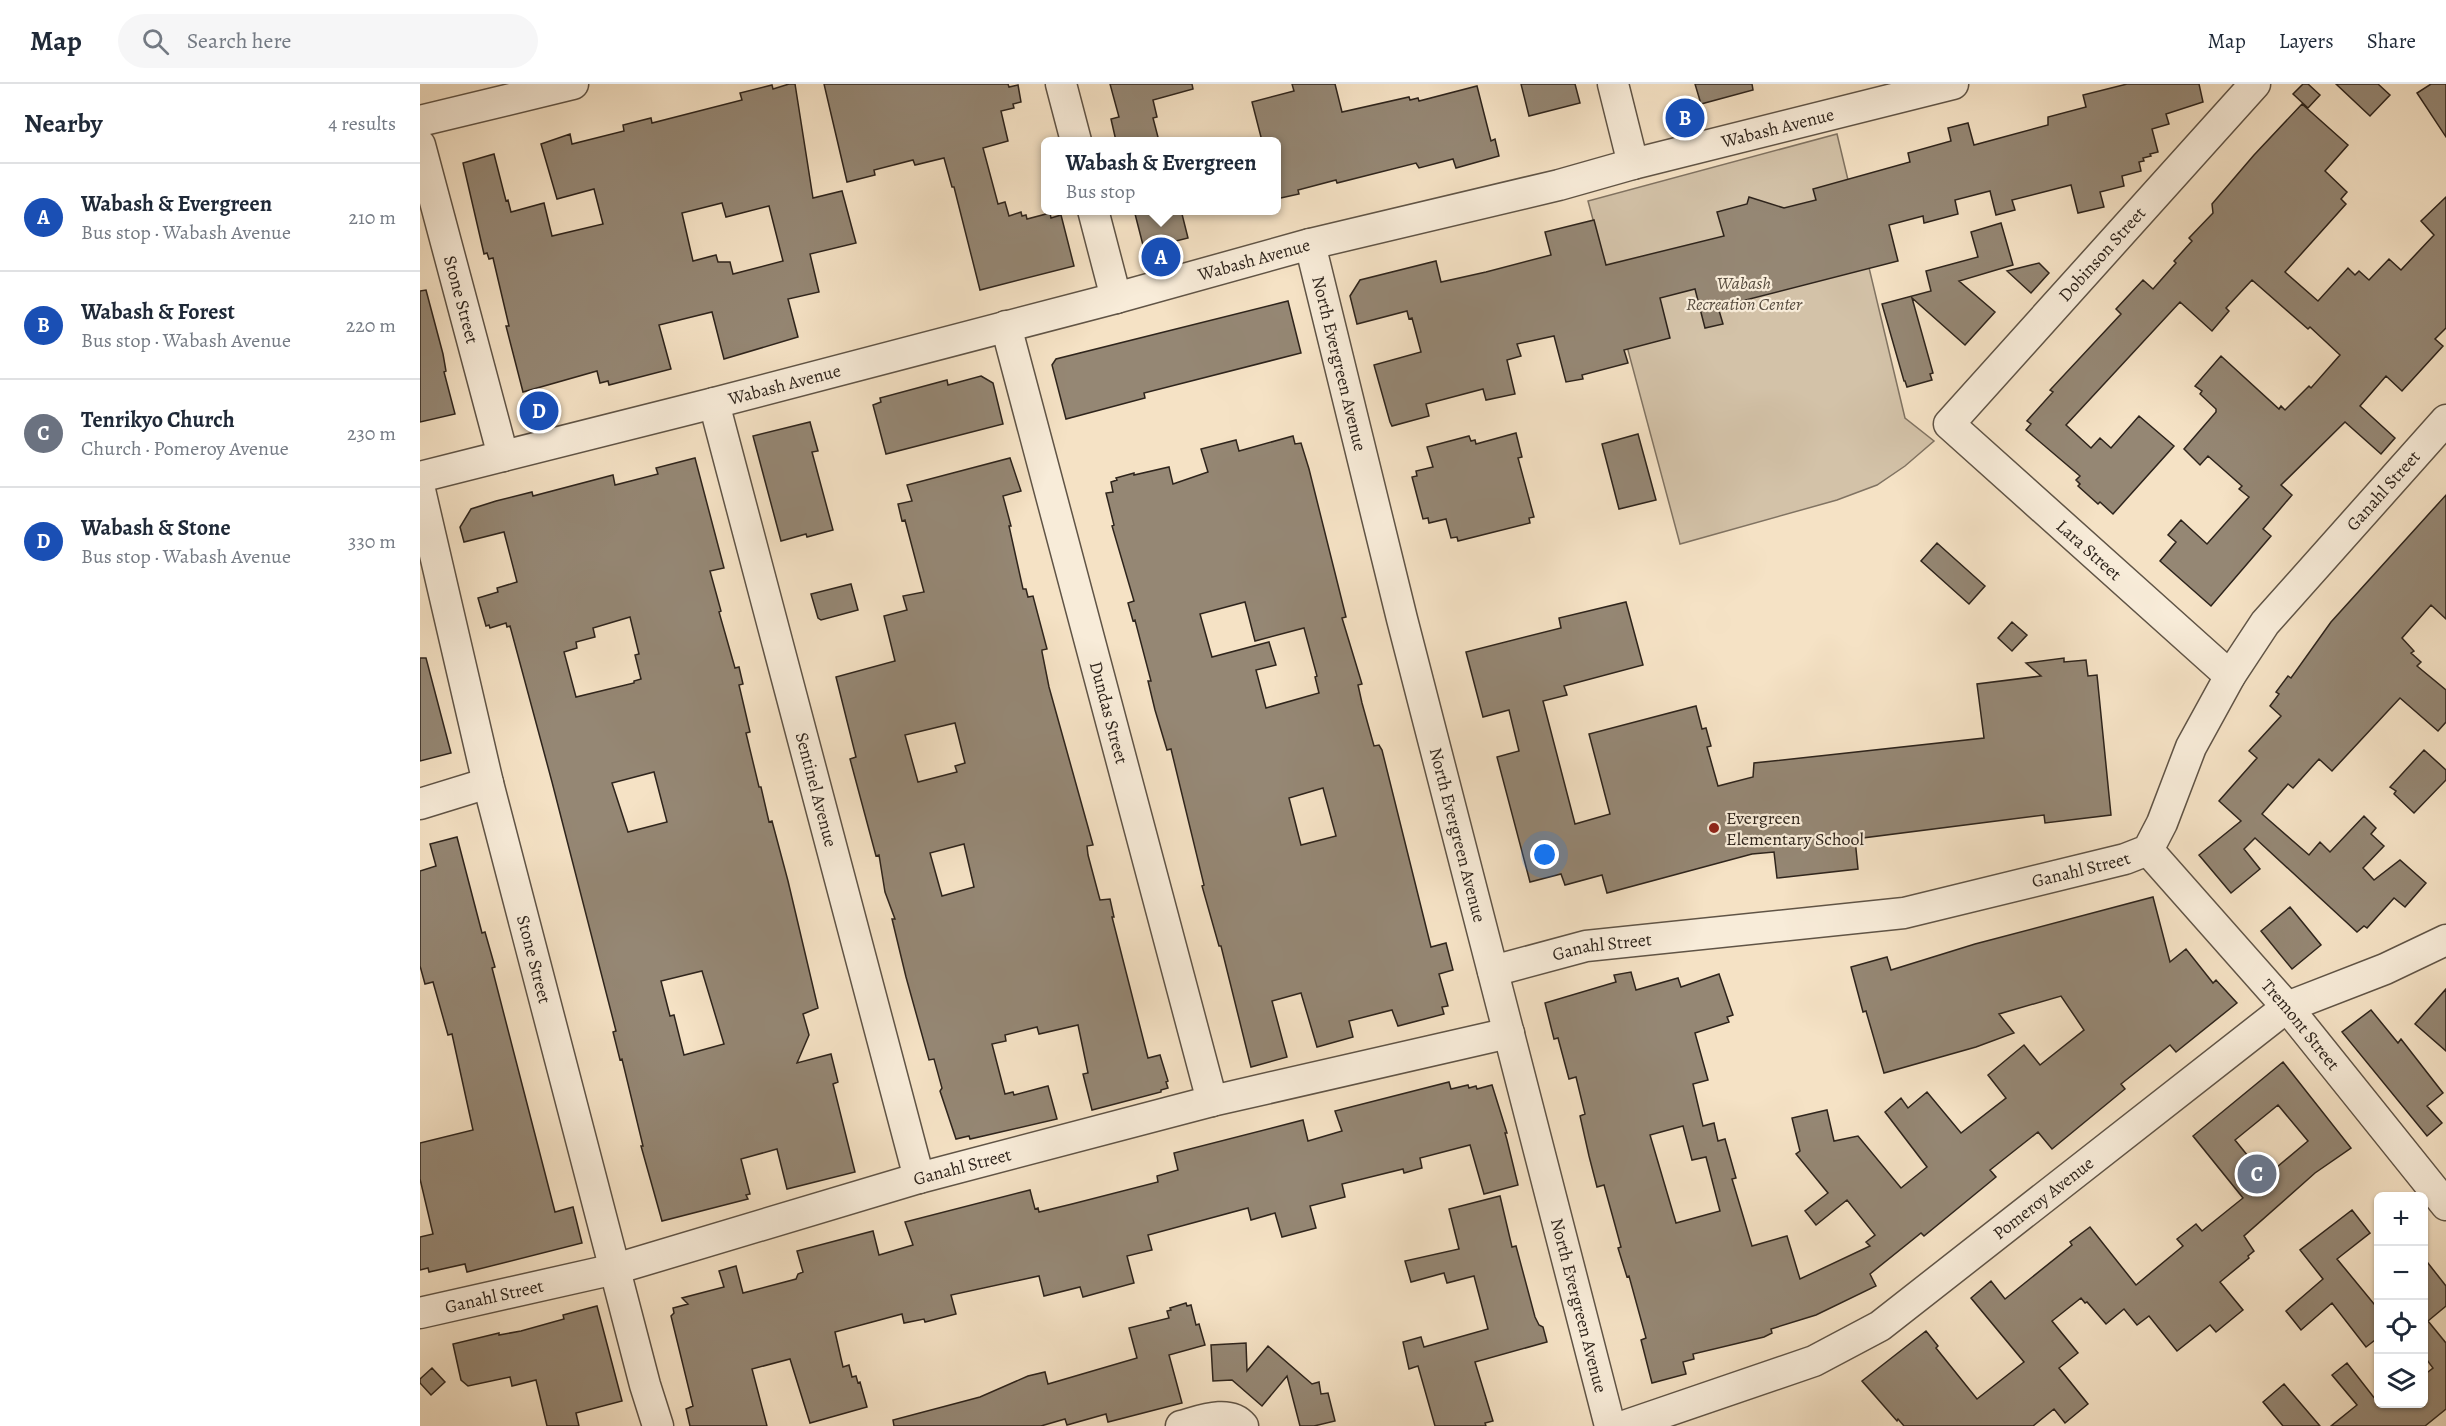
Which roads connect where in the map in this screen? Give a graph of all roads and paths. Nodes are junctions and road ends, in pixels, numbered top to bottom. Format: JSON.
{"nodes":[{"id":1,"x":573,"y":84,"type":"edge"},
{"id":2,"x":1061,"y":84,"type":"edge"},
{"id":3,"x":1613,"y":84,"type":"edge"},
{"id":4,"x":1953,"y":84,"type":"edge"},
{"id":5,"x":2255,"y":84,"type":"edge"},
{"id":6,"x":420,"y":121,"type":"edge"},
{"id":7,"x":1075,"y":137,"type":"edge"},
{"id":8,"x":420,"y":145,"type":"edge"},
{"id":9,"x":1633,"y":164,"type":"junction"},
{"id":10,"x":1094,"y":215,"type":"edge"},
{"id":11,"x":1310,"y":243,"type":"junction"},
{"id":12,"x":1116,"y":298,"type":"junction"},
{"id":13,"x":1006,"y":326,"type":"junction"},
{"id":14,"x":714,"y":403,"type":"junction"},
{"id":15,"x":2446,"y":420,"type":"edge"},
{"id":16,"x":1949,"y":424,"type":"joint"},
{"id":17,"x":503,"y":456,"type":"junction"},
{"id":18,"x":420,"y":477,"type":"edge"},
{"id":19,"x":420,"y":490,"type":"edge"},
{"id":20,"x":2230,"y":676,"type":"junction"},
{"id":21,"x":488,"y":783,"type":"junction"},
{"id":22,"x":420,"y":804,"type":"edge"},
{"id":23,"x":2148,"y":850,"type":"junction"},
{"id":24,"x":2446,"y":940,"type":"edge"},
{"id":25,"x":1493,"y":971,"type":"junction"},
{"id":26,"x":2287,"y":1007,"type":"junction"},
{"id":27,"x":1509,"y":1033,"type":"junction"},
{"id":28,"x":1212,"y":1101,"type":"junction"},
{"id":29,"x":919,"y":1178,"type":"junction"},
{"id":30,"x":2446,"y":1205,"type":"edge"},
{"id":31,"x":615,"y":1269,"type":"junction"},
{"id":32,"x":420,"y":1313,"type":"edge"},
{"id":33,"x":658,"y":1426,"type":"edge"},
{"id":34,"x":1181,"y":1426,"type":"edge"},
{"id":35,"x":1243,"y":1426,"type":"edge"},
{"id":36,"x":1610,"y":1426,"type":"edge"},
{"id":37,"x":1624,"y":1426,"type":"edge"}],
"edges":[{"from":1,"to":6,"type":"street"},
{"from":2,"to":7,"type":"street"},
{"from":3,"to":9,"type":"street"},
{"from":4,"to":9,"type":"street","name":"Wabash Avenue"},
{"from":5,"to":16,"type":"street","name":"Dobinson Street"},
{"from":8,"to":17,"type":"street","name":"Stone Street"},
{"from":9,"to":11,"type":"street","name":"Wabash Avenue"},
{"from":10,"to":12,"type":"street"},
{"from":11,"to":12,"type":"street","name":"Wabash Avenue"},
{"from":11,"to":25,"type":"street","name":"North Evergreen Avenue"},
{"from":12,"to":13,"type":"street","name":"Wabash Avenue"},
{"from":13,"to":14,"type":"street","name":"Wabash Avenue"},
{"from":13,"to":28,"type":"street","name":"Dundas Street"},
{"from":14,"to":17,"type":"street","name":"Wabash Avenue"},
{"from":14,"to":29,"type":"street","name":"Sentinel Avenue"},
{"from":15,"to":20,"type":"street","name":"Ganahl Street"},
{"from":16,"to":20,"type":"street","name":"Lara Street"},
{"from":17,"to":18,"type":"street","name":"Wabash Avenue"},
{"from":19,"to":21,"type":"street","name":"Stone Street"},
{"from":20,"to":23,"type":"street","name":"Ganahl Street"},
{"from":21,"to":22,"type":"street"},
{"from":21,"to":31,"type":"street","name":"Stone Street"},
{"from":23,"to":25,"type":"street","name":"Ganahl Street"},
{"from":23,"to":26,"type":"street","name":"Tremont Street"},
{"from":24,"to":26,"type":"street","name":"Pomeroy Avenue"},
{"from":25,"to":27,"type":"street","name":"North Evergreen Avenue"},
{"from":26,"to":30,"type":"street","name":"Tremont Street"},
{"from":26,"to":37,"type":"street","name":"Pomeroy Avenue"},
{"from":27,"to":28,"type":"street","name":"Ganahl Street"},
{"from":27,"to":36,"type":"street","name":"North Evergreen Avenue"},
{"from":28,"to":29,"type":"street","name":"Ganahl Street"},
{"from":29,"to":31,"type":"street","name":"Ganahl Street"},
{"from":31,"to":32,"type":"street","name":"Ganahl Street"},
{"from":31,"to":33,"type":"street","name":"Stone Street"},
{"from":34,"to":35,"type":"street"}]}
